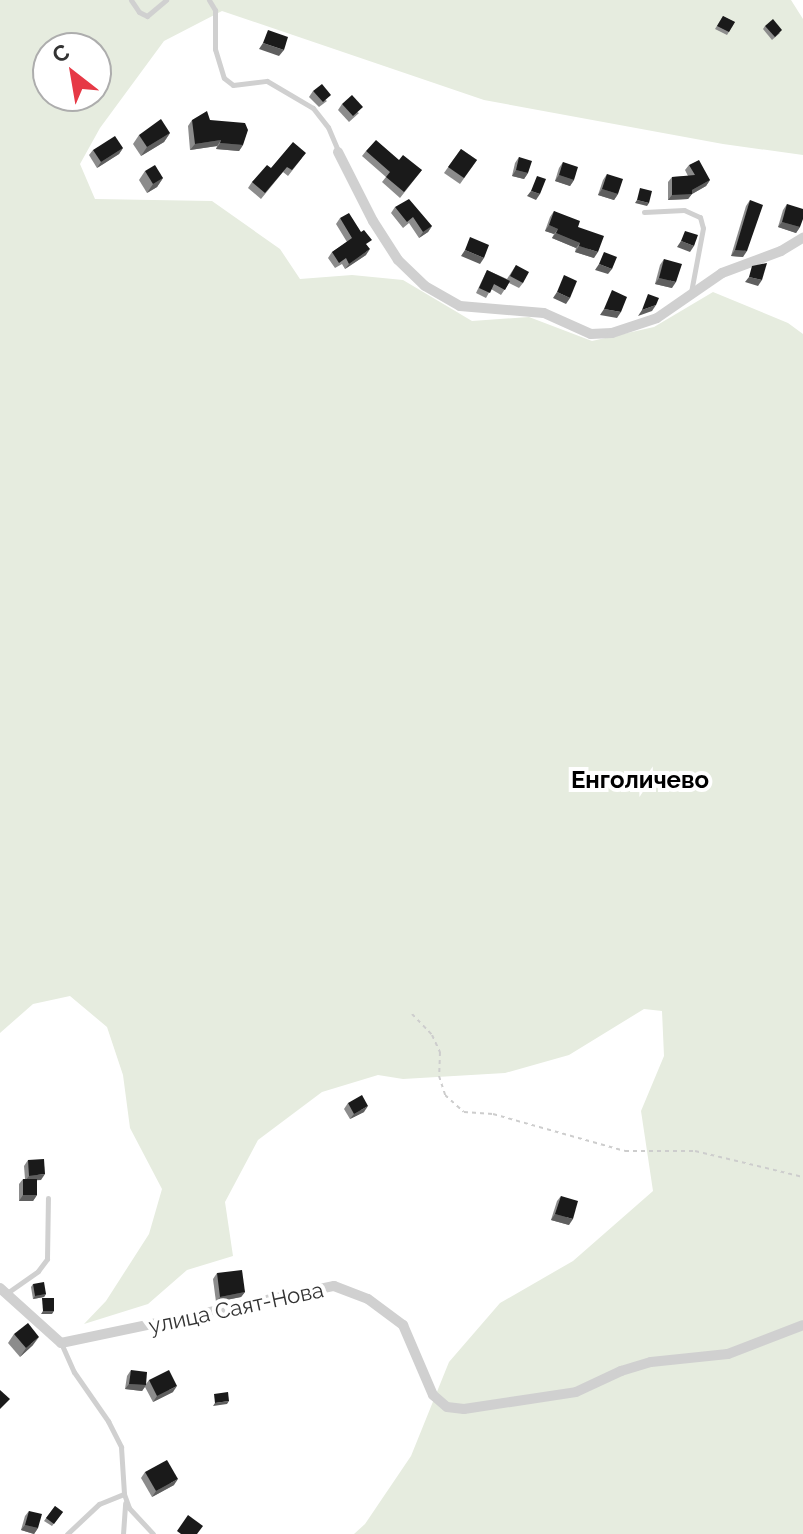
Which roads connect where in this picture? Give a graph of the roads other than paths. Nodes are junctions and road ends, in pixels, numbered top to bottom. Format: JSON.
{"nodes":[{"id":1,"x":131,"y":0,"type":"edge"},
{"id":2,"x":166,"y":0,"type":"edge"},
{"id":3,"x":209,"y":0,"type":"edge"},
{"id":4,"x":338,"y":152,"type":"joint"},
{"id":5,"x":644,"y":212,"type":"dead end"},
{"id":6,"x":803,"y":238,"type":"edge"},
{"id":7,"x":691,"y":293,"type":"junction"},
{"id":8,"x":48,"y":1198,"type":"dead end"},
{"id":9,"x":3,"y":1291,"type":"edge"},
{"id":10,"x":803,"y":1325,"type":"edge"},
{"id":11,"x":61,"y":1343,"type":"junction"},
{"id":12,"x":125,"y":1496,"type":"junction"},
{"id":13,"x":67,"y":1534,"type":"edge"},
{"id":14,"x":123,"y":1534,"type":"edge"},
{"id":15,"x":153,"y":1534,"type":"edge"}],
"edges":[{"from":1,"to":2,"type":"lane"},
{"from":3,"to":4,"type":"lane"},
{"from":4,"to":7,"type":"street"},
{"from":5,"to":7,"type":"lane"},
{"from":6,"to":7,"type":"street"},
{"from":8,"to":9,"type":"lane"},
{"from":9,"to":11,"type":"street"},
{"from":10,"to":11,"type":"street","name":"улица Саят-Нова"},
{"from":11,"to":12,"type":"lane"},
{"from":12,"to":13,"type":"lane"},
{"from":12,"to":14,"type":"lane"},
{"from":12,"to":15,"type":"lane"}]}
